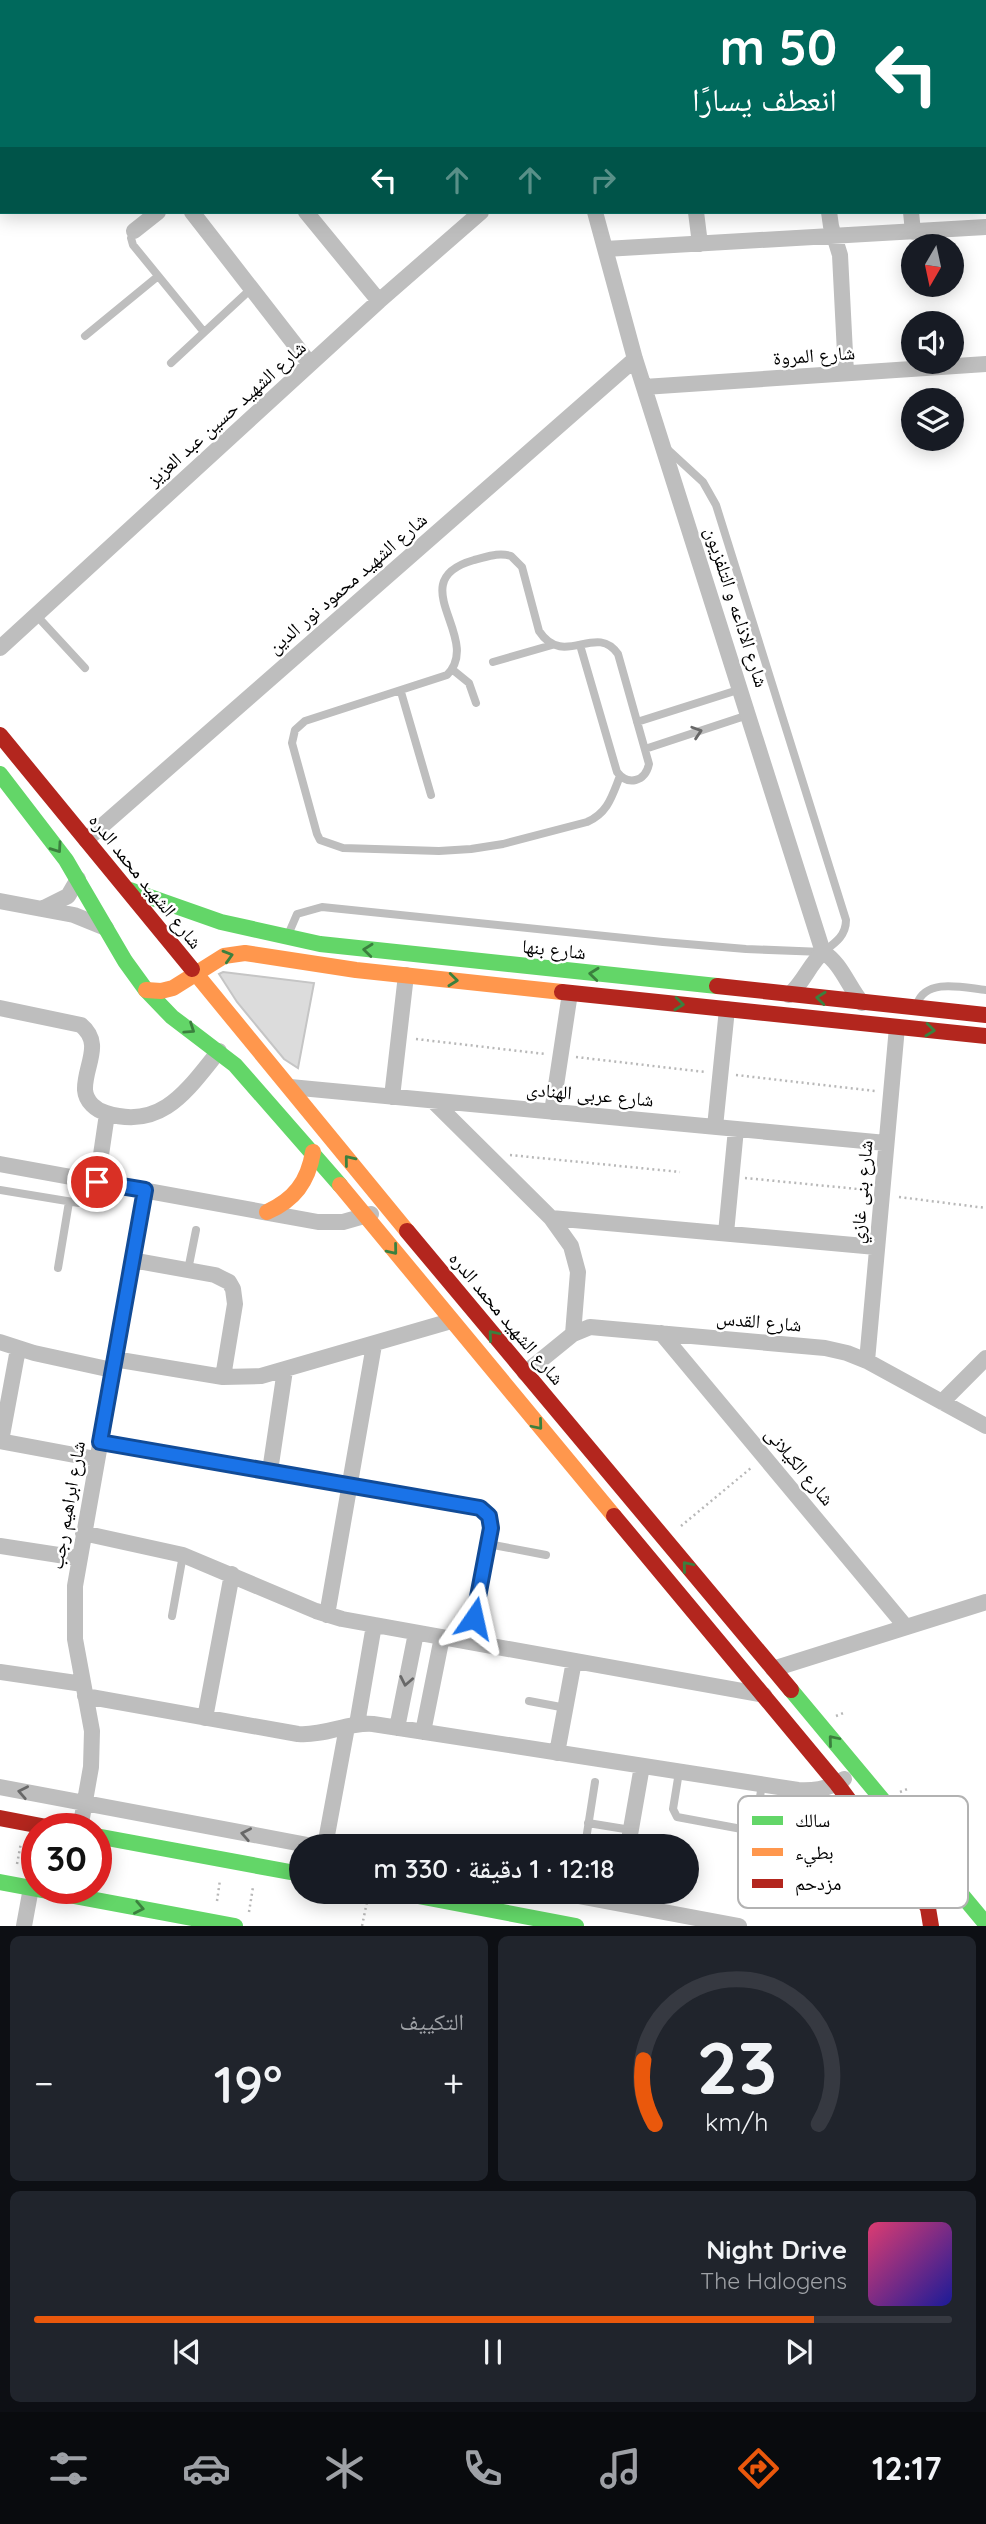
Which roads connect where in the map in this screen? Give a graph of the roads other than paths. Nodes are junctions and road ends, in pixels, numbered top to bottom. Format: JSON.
{"nodes":[{"id":1,"x":155,"y":214,"type":"edge"},
{"id":2,"x":194,"y":214,"type":"edge"},
{"id":3,"x":308,"y":214,"type":"edge"},
{"id":4,"x":479,"y":214,"type":"edge"},
{"id":5,"x":596,"y":214,"type":"edge"},
{"id":6,"x":696,"y":214,"type":"edge"},
{"id":7,"x":829,"y":214,"type":"edge"},
{"id":8,"x":911,"y":214,"type":"edge"},
{"id":9,"x":986,"y":227,"type":"edge"},
{"id":10,"x":134,"y":231,"type":"joint"},
{"id":11,"x":913,"y":232,"type":"junction"},
{"id":12,"x":835,"y":236,"type":"junction"},
{"id":13,"x":700,"y":244,"type":"junction"},
{"id":14,"x":605,"y":249,"type":"junction"},
{"id":15,"x":157,"y":276,"type":"junction"},
{"id":16,"x":252,"y":288,"type":"junction"},
{"id":17,"x":379,"y":301,"type":"junction"},
{"id":18,"x":204,"y":331,"type":"junction"},
{"id":19,"x":85,"y":336,"type":"dead end"},
{"id":20,"x":635,"y":359,"type":"junction"},
{"id":21,"x":171,"y":363,"type":"dead end"},
{"id":22,"x":310,"y":364,"type":"junction"},
{"id":23,"x":986,"y":364,"type":"edge"},
{"id":24,"x":846,"y":373,"type":"junction"},
{"id":25,"x":644,"y":387,"type":"junction"},
{"id":26,"x":662,"y":444,"type":"junction"},
{"id":27,"x":36,"y":615,"type":"junction"},
{"id":28,"x":552,"y":645,"type":"junction"},
{"id":29,"x":580,"y":645,"type":"junction"},
{"id":30,"x":0,"y":648,"type":"edge"},
{"id":31,"x":493,"y":662,"type":"dead end"},
{"id":32,"x":85,"y":668,"type":"dead end"},
{"id":33,"x":453,"y":670,"type":"junction"},
{"id":34,"x":741,"y":689,"type":"junction"},
{"id":35,"x":401,"y":692,"type":"junction"},
{"id":36,"x":476,"y":703,"type":"dead end"},
{"id":37,"x":749,"y":715,"type":"junction"},
{"id":38,"x":637,"y":722,"type":"junction"},
{"id":39,"x":0,"y":735,"type":"edge"},
{"id":40,"x":645,"y":748,"type":"junction"},
{"id":41,"x":0,"y":774,"type":"edge"},
{"id":42,"x":620,"y":776,"type":"junction"},
{"id":43,"x":431,"y":795,"type":"dead end"},
{"id":44,"x":53,"y":800,"type":"junction"},
{"id":45,"x":34,"y":816,"type":"junction"},
{"id":46,"x":86,"y":840,"type":"junction"},
{"id":47,"x":78,"y":879,"type":"junction"},
{"id":48,"x":126,"y":888,"type":"junction"},
{"id":49,"x":0,"y":901,"type":"edge"},
{"id":50,"x":42,"y":909,"type":"junction"},
{"id":51,"x":107,"y":928,"type":"junction"},
{"id":52,"x":287,"y":938,"type":"junction"},
{"id":53,"x":823,"y":951,"type":"junction"},
{"id":54,"x":196,"y":975,"type":"junction"},
{"id":55,"x":406,"y":975,"type":"junction"},
{"id":56,"x":146,"y":990,"type":"junction"},
{"id":57,"x":986,"y":990,"type":"edge"},
{"id":58,"x":569,"y":993,"type":"junction"},
{"id":59,"x":789,"y":995,"type":"junction"},
{"id":60,"x":862,"y":1003,"type":"junction"},
{"id":61,"x":0,"y":1008,"type":"edge"},
{"id":62,"x":727,"y":1009,"type":"junction"},
{"id":63,"x":915,"y":1009,"type":"junction"},
{"id":64,"x":986,"y":1016,"type":"edge"},
{"id":65,"x":897,"y":1027,"type":"junction"},
{"id":66,"x":986,"y":1036,"type":"edge"},
{"id":67,"x":219,"y":1051,"type":"junction"},
{"id":68,"x":289,"y":1087,"type":"junction"},
{"id":69,"x":391,"y":1097,"type":"junction"},
{"id":70,"x":433,"y":1101,"type":"junction"},
{"id":71,"x":552,"y":1112,"type":"junction"},
{"id":72,"x":107,"y":1114,"type":"junction"},
{"id":73,"x":715,"y":1127,"type":"junction"},
{"id":74,"x":736,"y":1129,"type":"junction"},
{"id":75,"x":886,"y":1143,"type":"junction"},
{"id":76,"x":313,"y":1152,"type":"junction"},
{"id":77,"x":0,"y":1164,"type":"edge"},
{"id":78,"x":94,"y":1181,"type":"junction"},
{"id":79,"x":0,"y":1190,"type":"edge"},
{"id":80,"x":145,"y":1190,"type":"junction"},
{"id":81,"x":69,"y":1202,"type":"junction"},
{"id":82,"x":385,"y":1204,"type":"junction"},
{"id":83,"x":267,"y":1212,"type":"junction"},
{"id":84,"x":367,"y":1217,"type":"junction"},
{"id":85,"x":551,"y":1218,"type":"junction"},
{"id":86,"x":196,"y":1230,"type":"dead end"},
{"id":87,"x":726,"y":1233,"type":"junction"},
{"id":88,"x":876,"y":1247,"type":"junction"},
{"id":89,"x":132,"y":1260,"type":"junction"},
{"id":90,"x":58,"y":1268,"type":"dead end"},
{"id":91,"x":188,"y":1270,"type":"junction"},
{"id":92,"x":451,"y":1321,"type":"junction"},
{"id":93,"x":661,"y":1333,"type":"junction"},
{"id":94,"x":573,"y":1334,"type":"junction"},
{"id":95,"x":0,"y":1342,"type":"edge"},
{"id":96,"x":374,"y":1345,"type":"junction"},
{"id":97,"x":18,"y":1349,"type":"junction"},
{"id":98,"x":986,"y":1358,"type":"edge"},
{"id":99,"x":867,"y":1361,"type":"junction"},
{"id":100,"x":113,"y":1364,"type":"junction"},
{"id":101,"x":285,"y":1370,"type":"junction"},
{"id":102,"x":525,"y":1373,"type":"junction"},
{"id":103,"x":223,"y":1377,"type":"junction"},
{"id":104,"x":942,"y":1402,"type":"junction"},
{"id":105,"x":986,"y":1426,"type":"edge"},
{"id":106,"x":0,"y":1441,"type":"edge"},
{"id":107,"x":100,"y":1442,"type":"junction"},
{"id":108,"x":96,"y":1459,"type":"junction"},
{"id":109,"x":270,"y":1471,"type":"junction"},
{"id":110,"x":350,"y":1485,"type":"junction"},
{"id":111,"x":83,"y":1533,"type":"junction"},
{"id":112,"x":488,"y":1544,"type":"junction"},
{"id":113,"x":0,"y":1546,"type":"edge"},
{"id":114,"x":183,"y":1555,"type":"junction"},
{"id":115,"x":546,"y":1555,"type":"dead end"},
{"id":116,"x":78,"y":1558,"type":"junction"},
{"id":117,"x":232,"y":1574,"type":"junction"},
{"id":118,"x":986,"y":1602,"type":"edge"},
{"id":119,"x":327,"y":1615,"type":"junction"},
{"id":120,"x":172,"y":1616,"type":"dead end"},
{"id":121,"x":373,"y":1626,"type":"junction"},
{"id":122,"x":906,"y":1627,"type":"junction"},
{"id":123,"x":416,"y":1633,"type":"junction"},
{"id":124,"x":442,"y":1637,"type":"junction"},
{"id":125,"x":469,"y":1642,"type":"junction"},
{"id":126,"x":574,"y":1661,"type":"junction"},
{"id":127,"x":773,"y":1669,"type":"junction"},
{"id":128,"x":0,"y":1672,"type":"edge"},
{"id":129,"x":84,"y":1690,"type":"junction"},
{"id":130,"x":764,"y":1695,"type":"junction"},
{"id":131,"x":529,"y":1701,"type":"dead end"},
{"id":132,"x":566,"y":1708,"type":"junction"},
{"id":133,"x":205,"y":1718,"type":"junction"},
{"id":134,"x":352,"y":1725,"type":"junction"},
{"id":135,"x":397,"y":1728,"type":"junction"},
{"id":136,"x":423,"y":1732,"type":"junction"},
{"id":137,"x":557,"y":1753,"type":"junction"},
{"id":138,"x":642,"y":1766,"type":"junction"},
{"id":139,"x":858,"y":1770,"type":"junction"},
{"id":140,"x":679,"y":1772,"type":"junction"},
{"id":141,"x":595,"y":1783,"type":"dead end"},
{"id":142,"x":762,"y":1784,"type":"junction"},
{"id":143,"x":837,"y":1784,"type":"junction"},
{"id":144,"x":0,"y":1787,"type":"edge"},
{"id":145,"x":760,"y":1796,"type":"edge"},
{"id":146,"x":846,"y":1796,"type":"edge"},
{"id":147,"x":880,"y":1796,"type":"edge"},
{"id":148,"x":85,"y":1803,"type":"junction"},
{"id":149,"x":83,"y":1813,"type":"edge"},
{"id":150,"x":0,"y":1818,"type":"edge"},
{"id":151,"x":21,"y":1822,"type":"edge"},
{"id":152,"x":589,"y":1823,"type":"junction"},
{"id":153,"x":738,"y":1828,"type":"edge"},
{"id":154,"x":328,"y":1834,"type":"edge"},
{"id":155,"x":587,"y":1834,"type":"edge"},
{"id":156,"x":619,"y":1834,"type":"edge"},
{"id":157,"x":631,"y":1834,"type":"edge"},
{"id":158,"x":112,"y":1839,"type":"edge"},
{"id":159,"x":289,"y":1841,"type":"edge"},
{"id":160,"x":289,"y":1872,"type":"edge"},
{"id":161,"x":968,"y":1900,"type":"edge"},
{"id":162,"x":112,"y":1903,"type":"edge"},
{"id":163,"x":28,"y":1904,"type":"edge"},
{"id":164,"x":463,"y":1904,"type":"edge"},
{"id":165,"x":646,"y":1904,"type":"edge"},
{"id":166,"x":485,"y":1908,"type":"junction"},
{"id":167,"x":928,"y":1908,"type":"edge"},
{"id":168,"x":983,"y":1918,"type":"edge"},
{"id":169,"x":533,"y":1922,"type":"edge"},
{"id":170,"x":24,"y":1926,"type":"edge"},
{"id":171,"x":235,"y":1926,"type":"edge"},
{"id":172,"x":491,"y":1926,"type":"edge"},
{"id":173,"x":576,"y":1926,"type":"edge"},
{"id":174,"x":739,"y":1926,"type":"edge"},
{"id":175,"x":931,"y":1926,"type":"edge"}],
"edges":[{"from":1,"to":10,"type":"street"},
{"from":2,"to":16,"type":"street"},
{"from":3,"to":17,"type":"street"},
{"from":4,"to":17,"type":"street","name":"شارع الشهيد حسين عبد العزيز"},
{"from":5,"to":14,"type":"street","name":"شارع الاذاعه و التلفزيون"},
{"from":6,"to":13,"type":"street"},
{"from":7,"to":12,"type":"street"},
{"from":8,"to":11,"type":"street"},
{"from":9,"to":11,"type":"street"},
{"from":10,"to":15,"type":"lane"},
{"from":11,"to":12,"type":"street"},
{"from":12,"to":13,"type":"street"},
{"from":12,"to":24,"type":"street"},
{"from":13,"to":14,"type":"street"},
{"from":14,"to":20,"type":"street","name":"شارع الاذاعه و التلفزيون"},
{"from":15,"to":18,"type":"lane"},
{"from":15,"to":19,"type":"lane"},
{"from":16,"to":18,"type":"lane"},
{"from":16,"to":22,"type":"street"},
{"from":17,"to":22,"type":"street","name":"شارع الشهيد حسين عبد العزيز"},
{"from":18,"to":21,"type":"lane"},
{"from":20,"to":25,"type":"street","name":"شارع الاذاعه و التلفزيون"},
{"from":20,"to":46,"type":"street","name":"شارع الشهيد محمود نور الدين"},
{"from":22,"to":27,"type":"street","name":"شارع الشهيد حسين عبد العزيز"},
{"from":23,"to":24,"type":"street","name":"شارع المروة"},
{"from":24,"to":25,"type":"street","name":"شارع المروة"},
{"from":25,"to":26,"type":"street","name":"شارع الاذاعه و التلفزيون"},
{"from":26,"to":34,"type":"street","name":"شارع الاذاعه و التلفزيون"},
{"from":26,"to":53,"type":"lane"},
{"from":27,"to":30,"type":"street","name":"شارع الشهيد حسين عبد العزيز"},
{"from":27,"to":32,"type":"lane"},
{"from":28,"to":29,"type":"lane"},
{"from":28,"to":31,"type":"lane"},
{"from":28,"to":33,"type":"lane"},
{"from":29,"to":38,"type":"lane"},
{"from":29,"to":42,"type":"lane"},
{"from":33,"to":35,"type":"lane"},
{"from":33,"to":36,"type":"lane"},
{"from":34,"to":37,"type":"street","name":"شارع الاذاعه و التلفزيون"},
{"from":34,"to":38,"type":"lane"},
{"from":35,"to":42,"type":"lane"},
{"from":35,"to":43,"type":"lane"},
{"from":40,"to":37,"type":"lane","one_way":true},
{"from":37,"to":53,"type":"street","name":"شارع الاذاعه و التلفزيون"},
{"from":38,"to":40,"type":"lane"},
{"from":39,"to":44,"type":"main road","name":"شارع الشهيد محمد الدره"},
{"from":40,"to":42,"type":"lane"},
{"from":41,"to":45,"type":"main road"},
{"from":44,"to":45,"type":"main road"},
{"from":44,"to":46,"type":"main road","name":"شارع الشهيد محمد الدره"},
{"from":45,"to":47,"type":"main road","one_way":true},
{"from":46,"to":48,"type":"main road","name":"شارع الشهيد محمد الدره"},
{"from":47,"to":50,"type":"street"},
{"from":47,"to":51,"type":"main road"},
{"from":48,"to":52,"type":"main road","name":"شارع بنها"},
{"from":48,"to":54,"type":"main road","name":"شارع الشهيد محمد الدره"},
{"from":49,"to":50,"type":"street"},
{"from":50,"to":51,"type":"street"},
{"from":51,"to":56,"type":"main road"},
{"from":52,"to":53,"type":"lane"},
{"from":59,"to":52,"type":"main road","name":"شارع بنها","one_way":true},
{"from":53,"to":59,"type":"street"},
{"from":53,"to":60,"type":"street","name":"شارع الاذاعه و التلفزيون"},
{"from":54,"to":55,"type":"main road","one_way":true},
{"from":54,"to":56,"type":"main road"},
{"from":54,"to":68,"type":"main road","name":"شارع الشهيد محمد الدره"},
{"from":55,"to":58,"type":"main road","one_way":true},
{"from":55,"to":69,"type":"street"},
{"from":56,"to":67,"type":"main road","one_way":true},
{"from":57,"to":63,"type":"lane"},
{"from":58,"to":62,"type":"main road","one_way":true},
{"from":58,"to":71,"type":"street"},
{"from":60,"to":59,"type":"main road","name":"شارع بنها","one_way":true},
{"from":60,"to":63,"type":"main road","name":"شارع بنها"},
{"from":61,"to":72,"type":"street"},
{"from":62,"to":65,"type":"main road"},
{"from":62,"to":73,"type":"street"},
{"from":63,"to":64,"type":"main road","name":"شارع بنها"},
{"from":65,"to":66,"type":"main road","one_way":true},
{"from":65,"to":75,"type":"street","name":"شارع بنى غازي"},
{"from":67,"to":72,"type":"street"},
{"from":67,"to":76,"type":"main road"},
{"from":68,"to":69,"type":"street","name":"شارع عربى الهنادى"},
{"from":82,"to":68,"type":"main road","name":"شارع الشهيد محمد الدره","one_way":true},
{"from":69,"to":70,"type":"street","name":"شارع عربى الهنادى"},
{"from":70,"to":71,"type":"street","name":"شارع عربى الهنادى"},
{"from":70,"to":85,"type":"street"},
{"from":71,"to":73,"type":"street","name":"شارع عربى الهنادى"},
{"from":72,"to":78,"type":"street"},
{"from":73,"to":74,"type":"street","name":"شارع عربى الهنادى"},
{"from":74,"to":75,"type":"street","name":"شارع عربى الهنادى"},
{"from":74,"to":87,"type":"street"},
{"from":75,"to":88,"type":"street","name":"شارع بنى غازي"},
{"from":76,"to":83,"type":"main road"},
{"from":76,"to":84,"type":"main road"},
{"from":77,"to":78,"type":"street"},
{"from":78,"to":80,"type":"street"},
{"from":78,"to":81,"type":"lane"},
{"from":79,"to":81,"type":"lane"},
{"from":80,"to":83,"type":"street"},
{"from":80,"to":89,"type":"street","name":"شارع ابراهيم رجب"},
{"from":81,"to":90,"type":"lane"},
{"from":82,"to":84,"type":"street"},
{"from":102,"to":82,"type":"main road","name":"شارع الشهيد محمد الدره","one_way":true},
{"from":83,"to":84,"type":"street"},
{"from":84,"to":92,"type":"main road","one_way":true},
{"from":85,"to":87,"type":"street"},
{"from":85,"to":94,"type":"street"},
{"from":86,"to":91,"type":"lane"},
{"from":87,"to":88,"type":"street"},
{"from":88,"to":99,"type":"street","name":"شارع بنى غازي"},
{"from":89,"to":91,"type":"street"},
{"from":89,"to":100,"type":"street","name":"شارع ابراهيم رجب"},
{"from":91,"to":103,"type":"street"},
{"from":92,"to":96,"type":"street"},
{"from":92,"to":130,"type":"main road","one_way":true},
{"from":93,"to":94,"type":"street","name":"شارع القدس"},
{"from":93,"to":99,"type":"street","name":"شارع القدس"},
{"from":93,"to":122,"type":"street","name":"شارع الكيلانى"},
{"from":94,"to":102,"type":"street","name":"شارع القدس"},
{"from":95,"to":97,"type":"street"},
{"from":96,"to":101,"type":"street"},
{"from":96,"to":110,"type":"street"},
{"from":97,"to":100,"type":"street"},
{"from":97,"to":106,"type":"street"},
{"from":98,"to":104,"type":"street"},
{"from":99,"to":104,"type":"street","name":"شارع القدس"},
{"from":100,"to":103,"type":"street"},
{"from":100,"to":107,"type":"street","name":"شارع ابراهيم رجب"},
{"from":101,"to":103,"type":"street"},
{"from":101,"to":109,"type":"street"},
{"from":127,"to":102,"type":"main road","name":"شارع الشهيد محمد الدره","one_way":true},
{"from":104,"to":105,"type":"street","name":"شارع القدس"},
{"from":106,"to":108,"type":"street"},
{"from":107,"to":108,"type":"street","name":"شارع ابراهيم رجب"},
{"from":107,"to":109,"type":"street"},
{"from":108,"to":111,"type":"street","name":"شارع ابراهيم رجب"},
{"from":109,"to":110,"type":"street"},
{"from":110,"to":112,"type":"street"},
{"from":110,"to":119,"type":"street"},
{"from":111,"to":114,"type":"street"},
{"from":111,"to":116,"type":"street","name":"شارع ابراهيم رجب"},
{"from":112,"to":115,"type":"lane"},
{"from":112,"to":125,"type":"street"},
{"from":113,"to":116,"type":"street"},
{"from":114,"to":117,"type":"street"},
{"from":114,"to":120,"type":"lane"},
{"from":116,"to":129,"type":"street","name":"شارع ابراهيم رجب"},
{"from":117,"to":119,"type":"street"},
{"from":117,"to":133,"type":"street"},
{"from":118,"to":122,"type":"street"},
{"from":119,"to":121,"type":"street"},
{"from":121,"to":123,"type":"street"},
{"from":121,"to":134,"type":"street"},
{"from":122,"to":127,"type":"street"},
{"from":123,"to":124,"type":"street"},
{"from":123,"to":135,"type":"street","one_way":true},
{"from":124,"to":125,"type":"street"},
{"from":124,"to":136,"type":"street"},
{"from":125,"to":126,"type":"street"},
{"from":126,"to":130,"type":"street"},
{"from":126,"to":132,"type":"street"},
{"from":139,"to":127,"type":"main road","name":"شارع الشهيد محمد الدره","one_way":true},
{"from":128,"to":129,"type":"street"},
{"from":129,"to":133,"type":"street"},
{"from":129,"to":148,"type":"street","name":"شارع ابراهيم رجب"},
{"from":130,"to":143,"type":"main road"},
{"from":131,"to":132,"type":"lane"},
{"from":132,"to":137,"type":"street"},
{"from":133,"to":134,"type":"street"},
{"from":134,"to":135,"type":"street"},
{"from":134,"to":154,"type":"street"},
{"from":135,"to":136,"type":"street"},
{"from":136,"to":137,"type":"street"},
{"from":137,"to":138,"type":"street"},
{"from":138,"to":140,"type":"street"},
{"from":138,"to":157,"type":"street"},
{"from":139,"to":143,"type":"street"},
{"from":139,"to":147,"type":"main road","name":"شارع الشهيد محمد الدره"},
{"from":140,"to":142,"type":"street"},
{"from":140,"to":153,"type":"lane"},
{"from":141,"to":152,"type":"lane"},
{"from":142,"to":143,"type":"street"},
{"from":142,"to":145,"type":"lane"},
{"from":143,"to":146,"type":"main road"},
{"from":148,"to":144,"type":"street","one_way":true},
{"from":148,"to":149,"type":"street","name":"شارع ابراهيم رجب"},
{"from":159,"to":148,"type":"street","one_way":true},
{"from":150,"to":151,"type":"main road"},
{"from":152,"to":155,"type":"lane"},
{"from":152,"to":156,"type":"lane"},
{"from":158,"to":160,"type":"main road"},
{"from":161,"to":168,"type":"main road","name":"شارع الشهيد محمد الدره"},
{"from":162,"to":171,"type":"main road","one_way":true},
{"from":163,"to":170,"type":"street"},
{"from":164,"to":166,"type":"main road"},
{"from":165,"to":174,"type":"street"},
{"from":166,"to":169,"type":"main road"},
{"from":166,"to":172,"type":"main road"},
{"from":167,"to":175,"type":"main road"},
{"from":169,"to":173,"type":"main road"}]}
